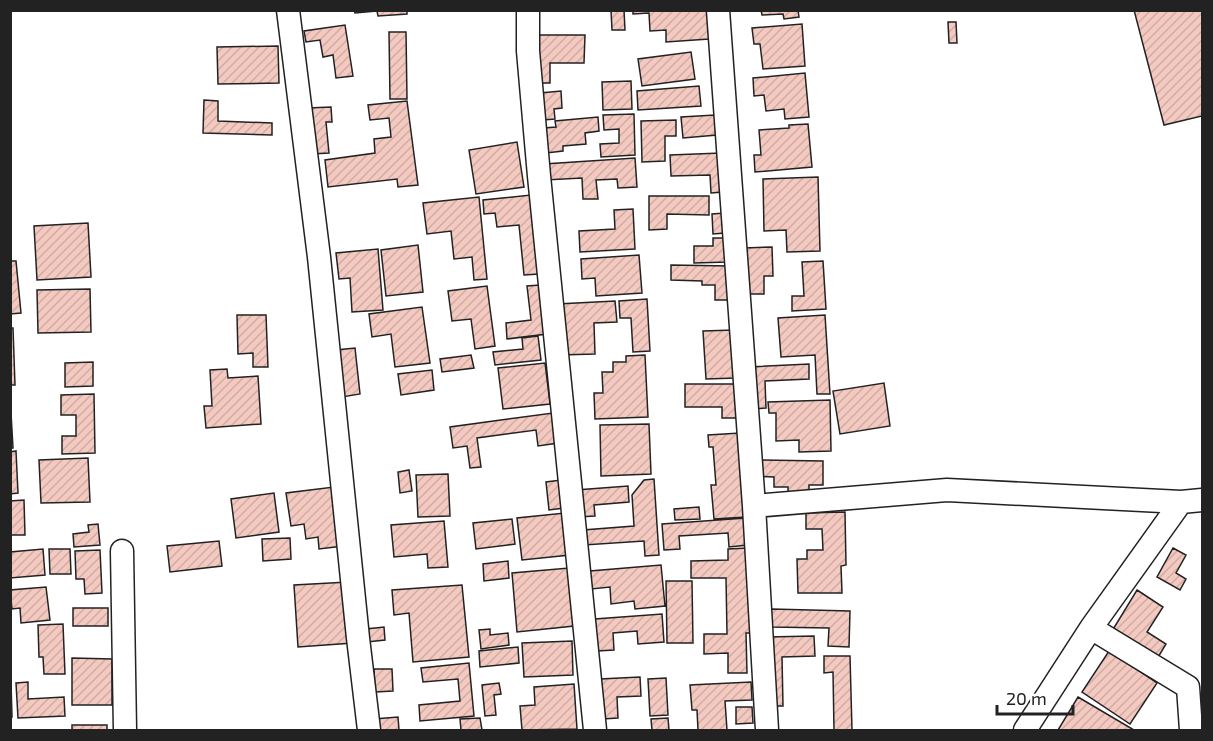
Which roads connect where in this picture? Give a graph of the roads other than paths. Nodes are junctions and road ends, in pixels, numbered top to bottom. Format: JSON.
{"nodes":[{"id":1,"x":288,"y":10,"type":"edge"},
{"id":2,"x":528,"y":10,"type":"edge"},
{"id":3,"x":718,"y":10,"type":"edge"},
{"id":4,"x":1192,"y":501,"type":"edge"},
{"id":5,"x":754,"y":506,"type":"junction"},
{"id":6,"x":122,"y":551,"type":"dead end"},
{"id":7,"x":1091,"y":628,"type":"junction"},
{"id":8,"x":124,"y":730,"type":"edge"},
{"id":9,"x":369,"y":730,"type":"edge"},
{"id":10,"x":595,"y":730,"type":"edge"},
{"id":11,"x":767,"y":730,"type":"edge"},
{"id":12,"x":1025,"y":730,"type":"edge"},
{"id":13,"x":1191,"y":730,"type":"edge"}],
"edges":[{"from":1,"to":9,"type":"street"},
{"from":2,"to":10,"type":"street"},
{"from":3,"to":5,"type":"street"},
{"from":4,"to":5,"type":"street"},
{"from":4,"to":7,"type":"street"},
{"from":5,"to":11,"type":"street"},
{"from":6,"to":8,"type":"street"},
{"from":7,"to":12,"type":"street"},
{"from":7,"to":13,"type":"street"}]}
